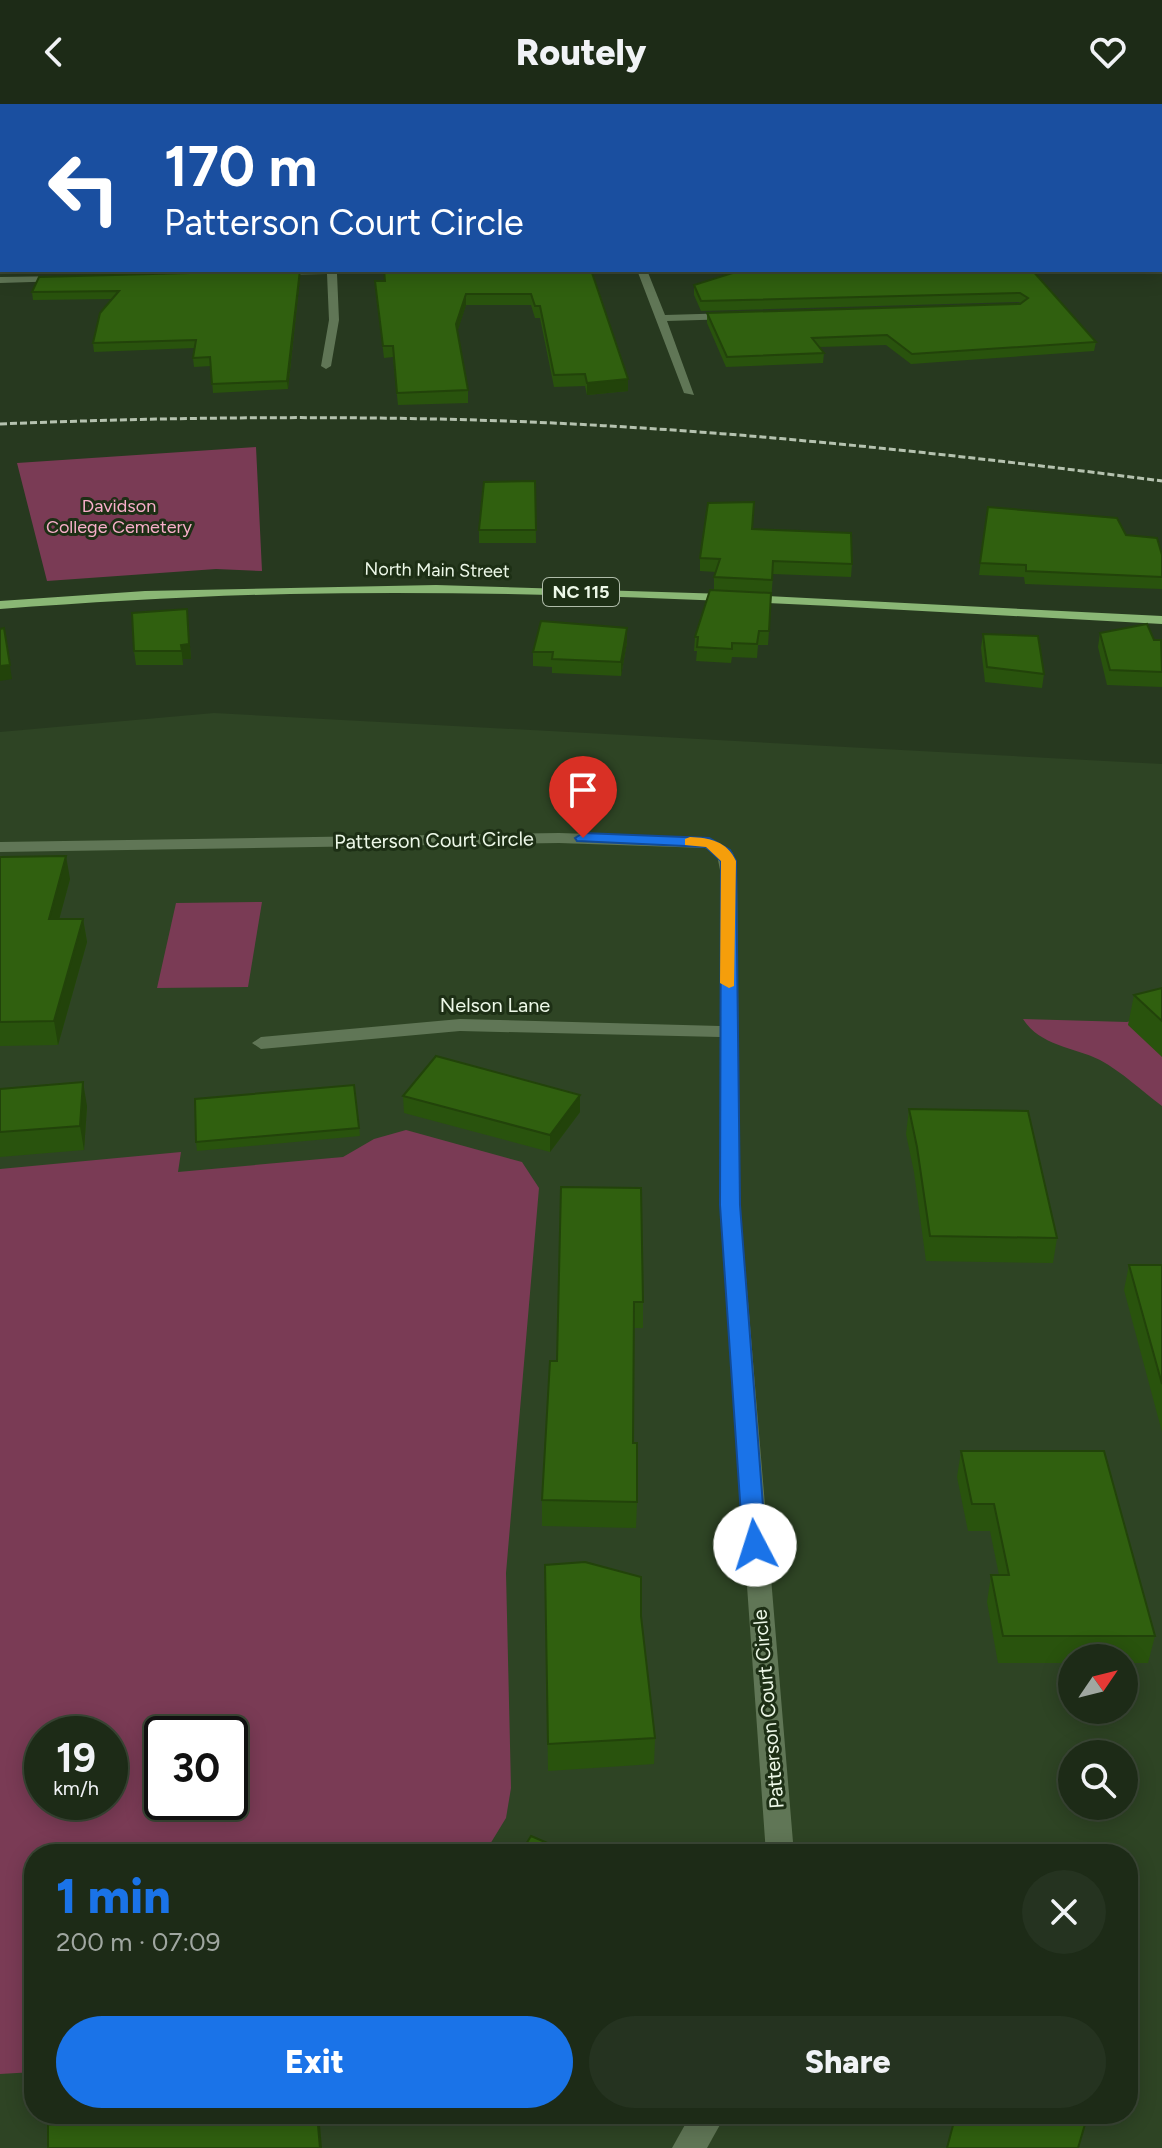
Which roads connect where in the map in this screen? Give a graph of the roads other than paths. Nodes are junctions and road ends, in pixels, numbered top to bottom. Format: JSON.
{"nodes":[{"id":1,"x":296,"y":272,"type":"edge"},
{"id":2,"x":332,"y":272,"type":"edge"},
{"id":3,"x":643,"y":272,"type":"edge"},
{"id":4,"x":261,"y":273,"type":"edge"},
{"id":5,"x":61,"y":274,"type":"edge"},
{"id":6,"x":74,"y":278,"type":"edge"},
{"id":7,"x":0,"y":280,"type":"edge"},
{"id":8,"x":739,"y":316,"type":"edge"},
{"id":9,"x":661,"y":318,"type":"junction"},
{"id":10,"x":326,"y":366,"type":"dead end"},
{"id":11,"x":690,"y":393,"type":"dead end"},
{"id":12,"x":0,"y":605,"type":"edge"},
{"id":13,"x":1162,"y":620,"type":"edge"},
{"id":14,"x":0,"y":847,"type":"edge"},
{"id":15,"x":729,"y":1032,"type":"junction"},
{"id":16,"x":261,"y":1043,"type":"dead end"},
{"id":17,"x":779,"y":1844,"type":"edge"},
{"id":18,"x":704,"y":2124,"type":"edge"},
{"id":19,"x":688,"y":2148,"type":"edge"}],
"edges":[{"from":1,"to":4,"type":"street"},
{"from":2,"to":10,"type":"street"},
{"from":3,"to":9,"type":"street"},
{"from":5,"to":6,"type":"street"},
{"from":5,"to":7,"type":"street"},
{"from":8,"to":9,"type":"street"},
{"from":9,"to":11,"type":"street"},
{"from":12,"to":13,"type":"main road","name":"North Main Street","number":"NC 115"},
{"from":14,"to":15,"type":"street","name":"Patterson Court Circle"},
{"from":15,"to":16,"type":"street","name":"Nelson Lane"},
{"from":15,"to":17,"type":"street","name":"Patterson Court Circle"},
{"from":18,"to":19,"type":"street"}]}
